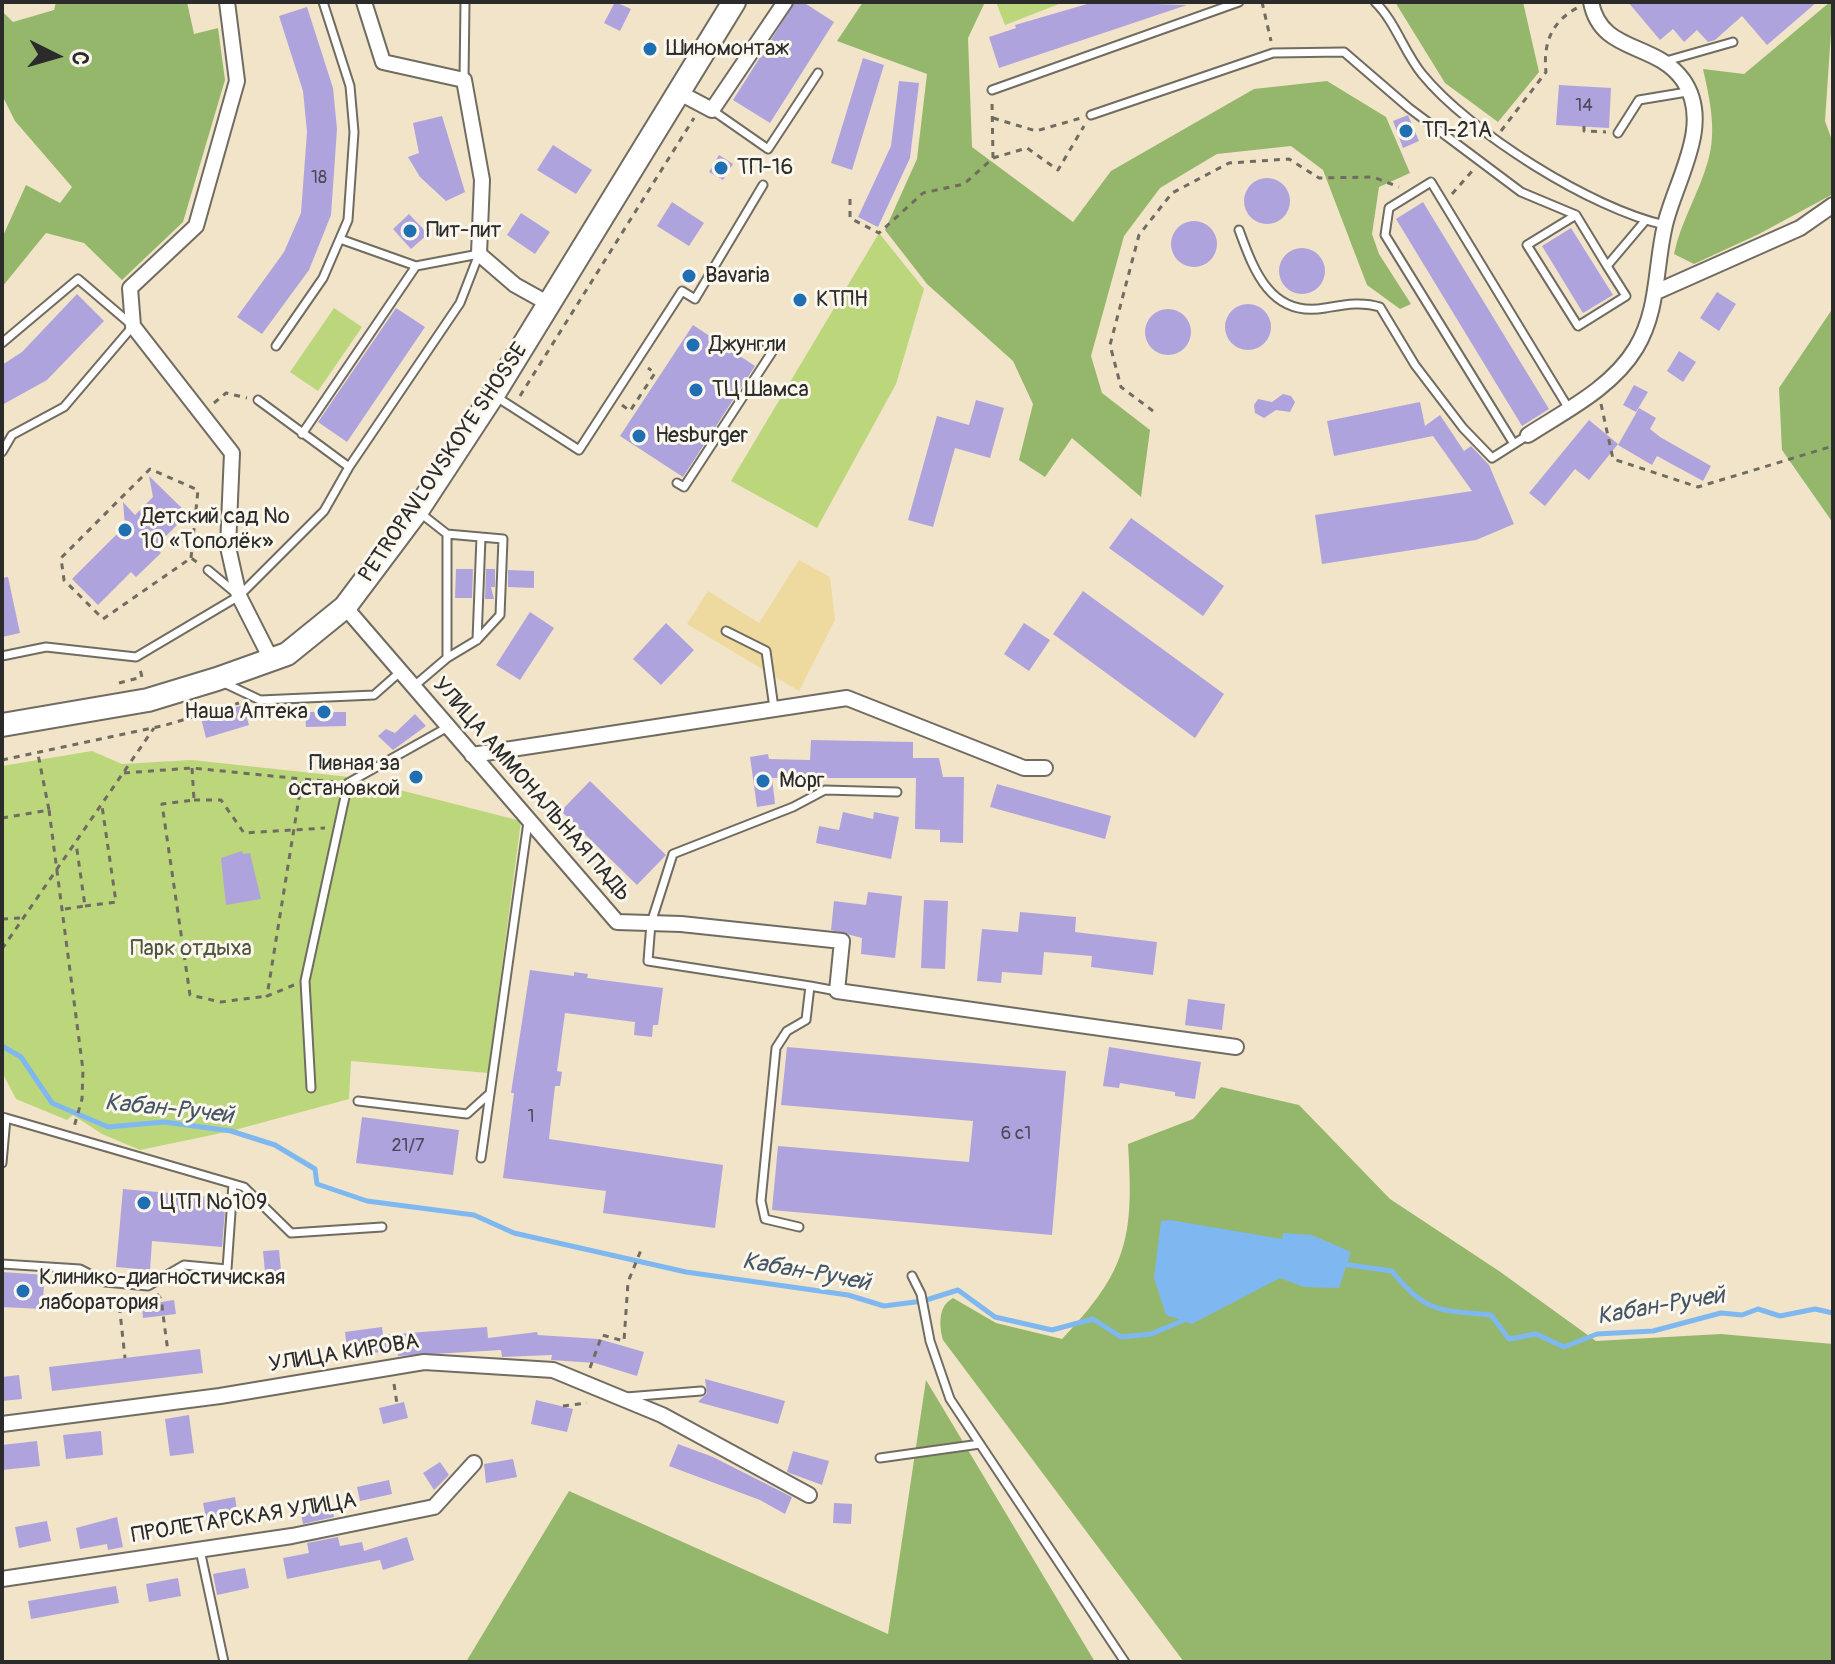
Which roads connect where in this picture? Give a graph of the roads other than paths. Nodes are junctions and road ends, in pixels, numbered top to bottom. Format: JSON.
{"nodes":[{"id":1,"x":227,"y":2,"type":"edge"},
{"id":2,"x":323,"y":2,"type":"edge"},
{"id":3,"x":364,"y":2,"type":"edge"},
{"id":4,"x":465,"y":2,"type":"edge"},
{"id":5,"x":734,"y":2,"type":"edge"},
{"id":6,"x":785,"y":2,"type":"edge"},
{"id":7,"x":1239,"y":2,"type":"edge"},
{"id":8,"x":1375,"y":2,"type":"edge"},
{"id":9,"x":1591,"y":2,"type":"edge"},
{"id":10,"x":1733,"y":42,"type":"dead end"},
{"id":11,"x":1666,"y":61,"type":"junction"},
{"id":12,"x":818,"y":73,"type":"dead end"},
{"id":13,"x":464,"y":80,"type":"junction"},
{"id":14,"x":992,"y":90,"type":"road end"},
{"id":15,"x":678,"y":92,"type":"junction"},
{"id":16,"x":1687,"y":92,"type":"junction"},
{"id":17,"x":707,"y":107,"type":"junction"},
{"id":18,"x":1091,"y":115,"type":"road end"},
{"id":19,"x":1618,"y":133,"type":"road end"},
{"id":20,"x":763,"y":185,"type":"dead end"},
{"id":21,"x":1833,"y":205,"type":"edge"},
{"id":22,"x":1576,"y":215,"type":"junction"},
{"id":23,"x":1645,"y":221,"type":"junction"},
{"id":24,"x":1665,"y":225,"type":"junction"},
{"id":25,"x":1239,"y":230,"type":"dead end"},
{"id":26,"x":340,"y":239,"type":"junction"},
{"id":27,"x":479,"y":254,"type":"junction"},
{"id":28,"x":416,"y":266,"type":"junction"},
{"id":29,"x":1607,"y":266,"type":"junction"},
{"id":30,"x":1656,"y":292,"type":"junction"},
{"id":31,"x":551,"y":305,"type":"junction"},
{"id":32,"x":133,"y":326,"type":"junction"},
{"id":33,"x":2,"y":343,"type":"edge"},
{"id":34,"x":767,"y":344,"type":"dead end"},
{"id":35,"x":276,"y":346,"type":"dead end"},
{"id":36,"x":493,"y":395,"type":"junction"},
{"id":37,"x":258,"y":400,"type":"road end"},
{"id":38,"x":1569,"y":409,"type":"junction"},
{"id":39,"x":302,"y":434,"type":"junction"},
{"id":40,"x":12,"y":435,"type":"junction"},
{"id":41,"x":1528,"y":435,"type":"joint"},
{"id":42,"x":2,"y":438,"type":"edge"},
{"id":43,"x":1514,"y":444,"type":"junction"},
{"id":44,"x":2,"y":452,"type":"edge"},
{"id":45,"x":349,"y":467,"type":"junction"},
{"id":46,"x":677,"y":483,"type":"dead end"},
{"id":47,"x":417,"y":511,"type":"junction"},
{"id":48,"x":447,"y":534,"type":"junction"},
{"id":49,"x":481,"y":537,"type":"junction"},
{"id":50,"x":208,"y":570,"type":"road end"},
{"id":51,"x":239,"y":596,"type":"junction"},
{"id":52,"x":345,"y":607,"type":"junction"},
{"id":53,"x":726,"y":631,"type":"dead end"},
{"id":54,"x":477,"y":640,"type":"junction"},
{"id":55,"x":2,"y":656,"type":"edge"},
{"id":56,"x":447,"y":658,"type":"junction"},
{"id":57,"x":271,"y":659,"type":"junction"},
{"id":58,"x":400,"y":672,"type":"junction"},
{"id":59,"x":217,"y":679,"type":"junction"},
{"id":60,"x":413,"y":687,"type":"junction"},
{"id":61,"x":774,"y":708,"type":"junction"},
{"id":62,"x":2,"y":725,"type":"edge"},
{"id":63,"x":448,"y":727,"type":"junction"},
{"id":64,"x":472,"y":755,"type":"junction"},
{"id":65,"x":1045,"y":768,"type":"dead end"},
{"id":66,"x":897,"y":792,"type":"dead end"},
{"id":67,"x":528,"y":820,"type":"junction"},
{"id":68,"x":651,"y":923,"type":"junction"},
{"id":69,"x":810,"y":986,"type":"junction"},
{"id":70,"x":837,"y":991,"type":"junction"},
{"id":71,"x":1236,"y":1047,"type":"dead end"},
{"id":72,"x":311,"y":1088,"type":"dead end"},
{"id":73,"x":490,"y":1093,"type":"junction"},
{"id":74,"x":358,"y":1101,"type":"dead end"},
{"id":75,"x":4,"y":1117,"type":"edge"},
{"id":76,"x":481,"y":1158,"type":"dead end"},
{"id":77,"x":2,"y":1163,"type":"edge"},
{"id":78,"x":233,"y":1184,"type":"junction"},
{"id":79,"x":382,"y":1227,"type":"dead end"},
{"id":80,"x":799,"y":1227,"type":"dead end"},
{"id":81,"x":2,"y":1264,"type":"edge"},
{"id":82,"x":912,"y":1276,"type":"dead end"},
{"id":83,"x":701,"y":1391,"type":"dead end"},
{"id":84,"x":620,"y":1397,"type":"junction"},
{"id":85,"x":2,"y":1424,"type":"edge"},
{"id":86,"x":980,"y":1444,"type":"junction"},
{"id":87,"x":880,"y":1458,"type":"dead end"},
{"id":88,"x":474,"y":1463,"type":"dead end"},
{"id":89,"x":809,"y":1495,"type":"dead end"},
{"id":90,"x":200,"y":1550,"type":"junction"},
{"id":91,"x":2,"y":1579,"type":"edge"},
{"id":92,"x":224,"y":1662,"type":"edge"},
{"id":93,"x":1125,"y":1662,"type":"edge"}],
"edges":[{"from":1,"to":32,"type":"street"},
{"from":2,"to":26,"type":"lane"},
{"from":3,"to":13,"type":"street"},
{"from":4,"to":13,"type":"lane"},
{"from":5,"to":15,"type":"main road","name":"PETROPAVLOVSKOYE SHOSSE"},
{"from":6,"to":17,"type":"street"},
{"from":7,"to":14,"type":"lane"},
{"from":8,"to":23,"type":"lane"},
{"from":9,"to":11,"type":"street"},
{"from":10,"to":11,"type":"lane"},
{"from":11,"to":16,"type":"street"},
{"from":12,"to":17,"type":"lane"},
{"from":13,"to":27,"type":"street"},
{"from":15,"to":17,"type":"street"},
{"from":15,"to":31,"type":"main road","name":"PETROPAVLOVSKOYE SHOSSE"},
{"from":16,"to":19,"type":"lane"},
{"from":16,"to":24,"type":"street"},
{"from":18,"to":22,"type":"lane"},
{"from":20,"to":36,"type":"lane"},
{"from":21,"to":30,"type":"street"},
{"from":22,"to":29,"type":"lane"},
{"from":22,"to":29,"type":"lane"},
{"from":23,"to":24,"type":"lane"},
{"from":23,"to":29,"type":"lane"},
{"from":24,"to":30,"type":"street"},
{"from":25,"to":43,"type":"lane"},
{"from":26,"to":28,"type":"lane"},
{"from":26,"to":35,"type":"lane"},
{"from":27,"to":28,"type":"lane"},
{"from":27,"to":31,"type":"street"},
{"from":27,"to":45,"type":"lane"},
{"from":28,"to":39,"type":"lane"},
{"from":30,"to":38,"type":"street"},
{"from":31,"to":36,"type":"main road","name":"PETROPAVLOVSKOYE SHOSSE"},
{"from":32,"to":33,"type":"lane"},
{"from":32,"to":40,"type":"lane"},
{"from":32,"to":51,"type":"street"},
{"from":34,"to":46,"type":"lane"},
{"from":36,"to":47,"type":"main road","name":"PETROPAVLOVSKOYE SHOSSE"},
{"from":37,"to":39,"type":"lane"},
{"from":38,"to":41,"type":"street"},
{"from":38,"to":43,"type":"lane"},
{"from":39,"to":45,"type":"lane"},
{"from":40,"to":42,"type":"lane"},
{"from":40,"to":44,"type":"lane"},
{"from":41,"to":43,"type":"lane"},
{"from":45,"to":51,"type":"lane"},
{"from":47,"to":48,"type":"lane"},
{"from":47,"to":52,"type":"main road","name":"PETROPAVLOVSKOYE SHOSSE"},
{"from":48,"to":49,"type":"lane"},
{"from":48,"to":56,"type":"lane"},
{"from":49,"to":54,"type":"lane"},
{"from":49,"to":54,"type":"lane"},
{"from":50,"to":51,"type":"lane"},
{"from":51,"to":55,"type":"lane"},
{"from":51,"to":57,"type":"street"},
{"from":52,"to":57,"type":"main road","name":"PETROPAVLOVSKOYE SHOSSE"},
{"from":52,"to":58,"type":"street","name":"УЛИЦА АММОНАЛЬНАЯ ПАДЬ"},
{"from":53,"to":61,"type":"lane"},
{"from":54,"to":56,"type":"lane"},
{"from":56,"to":60,"type":"lane"},
{"from":57,"to":59,"type":"main road","name":"PETROPAVLOVSKOYE SHOSSE"},
{"from":58,"to":59,"type":"lane"},
{"from":58,"to":60,"type":"street","name":"УЛИЦА АММОНАЛЬНАЯ ПАДЬ"},
{"from":59,"to":62,"type":"main road","name":"PETROPAVLOVSKOYE SHOSSE"},
{"from":60,"to":63,"type":"street","name":"УЛИЦА АММОНАЛЬНАЯ ПАДЬ"},
{"from":61,"to":64,"type":"street"},
{"from":61,"to":65,"type":"street"},
{"from":63,"to":64,"type":"street","name":"УЛИЦА АММОНАЛЬНАЯ ПАДЬ"},
{"from":63,"to":72,"type":"lane"},
{"from":64,"to":67,"type":"street","name":"УЛИЦА АММОНАЛЬНАЯ ПАДЬ"},
{"from":66,"to":68,"type":"lane"},
{"from":67,"to":68,"type":"street","name":"УЛИЦА АММОНАЛЬНАЯ ПАДЬ"},
{"from":67,"to":73,"type":"lane"},
{"from":68,"to":69,"type":"lane"},
{"from":68,"to":70,"type":"street","name":"УЛИЦА АММОНАЛЬНАЯ ПАДЬ"},
{"from":69,"to":70,"type":"lane"},
{"from":69,"to":80,"type":"lane"},
{"from":70,"to":71,"type":"street"},
{"from":73,"to":74,"type":"lane"},
{"from":73,"to":76,"type":"lane"},
{"from":75,"to":77,"type":"lane"},
{"from":75,"to":78,"type":"lane"},
{"from":78,"to":79,"type":"lane"},
{"from":78,"to":81,"type":"lane"},
{"from":82,"to":86,"type":"lane"},
{"from":83,"to":84,"type":"lane"},
{"from":84,"to":85,"type":"street","name":"УЛИЦА КИРОВА"},
{"from":84,"to":89,"type":"street","name":"УЛИЦА КИРОВА"},
{"from":86,"to":87,"type":"lane"},
{"from":86,"to":93,"type":"lane"},
{"from":88,"to":90,"type":"street","name":"ПРОЛЕТАРСКАЯ УЛИЦА"},
{"from":90,"to":91,"type":"street","name":"ПРОЛЕТАРСКАЯ УЛИЦА"},
{"from":90,"to":92,"type":"lane"}]}
